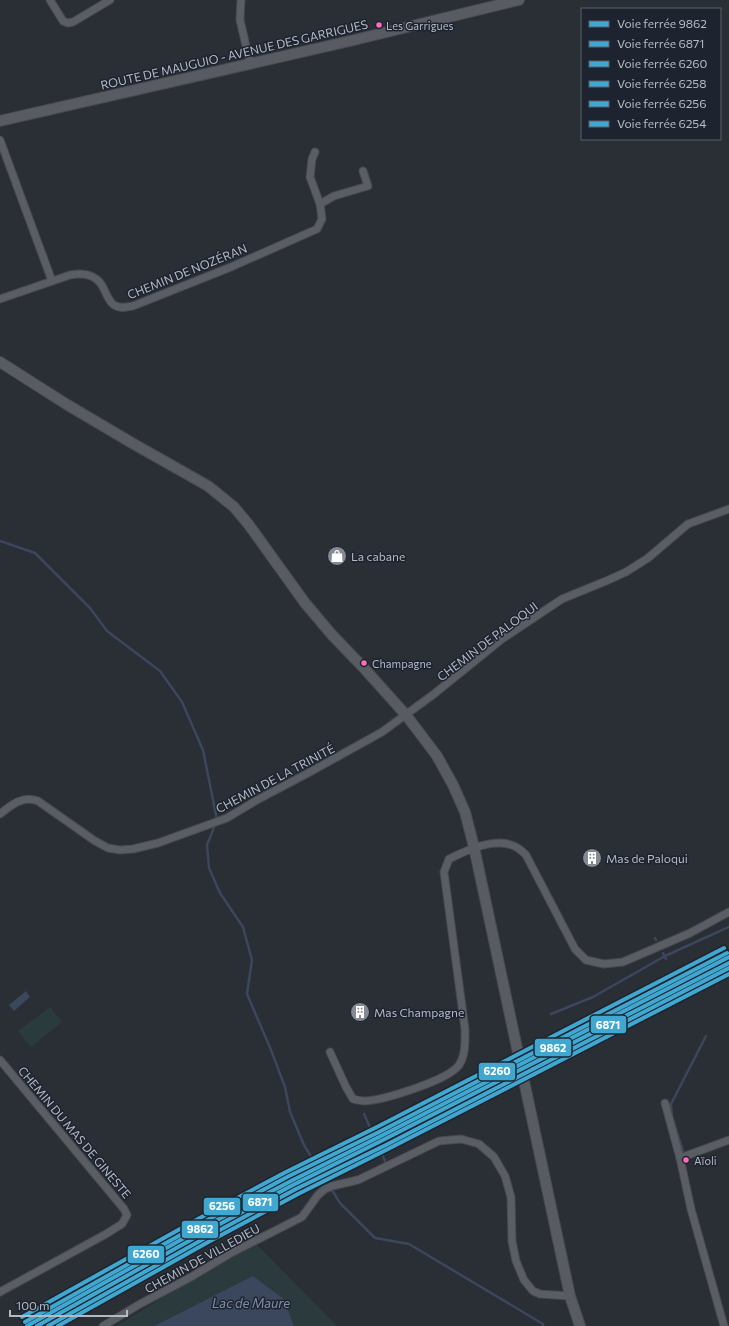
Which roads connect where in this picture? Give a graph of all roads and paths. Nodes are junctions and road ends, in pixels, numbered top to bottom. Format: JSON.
{"nodes":[{"id":1,"x":50,"y":0,"type":"edge"},
{"id":2,"x":110,"y":0,"type":"edge"},
{"id":3,"x":241,"y":0,"type":"edge"},
{"id":4,"x":519,"y":0,"type":"edge"},
{"id":5,"x":250,"y":63,"type":"junction"},
{"id":6,"x":0,"y":121,"type":"edge"},
{"id":7,"x":0,"y":140,"type":"edge"},
{"id":8,"x":315,"y":152,"type":"dead end"},
{"id":9,"x":363,"y":171,"type":"dead end"},
{"id":10,"x":320,"y":204,"type":"junction"},
{"id":11,"x":52,"y":281,"type":"junction"},
{"id":12,"x":0,"y":299,"type":"edge"},
{"id":13,"x":0,"y":362,"type":"edge"},
{"id":14,"x":729,"y":509,"type":"edge"},
{"id":15,"x":406,"y":715,"type":"junction"},
{"id":16,"x":0,"y":814,"type":"edge"},
{"id":17,"x":474,"y":847,"type":"junction"},
{"id":18,"x":729,"y":912,"type":"edge"},
{"id":19,"x":330,"y":1052,"type":"dead end"},
{"id":20,"x":0,"y":1060,"type":"edge"},
{"id":21,"x":665,"y":1103,"type":"dead end"},
{"id":22,"x":729,"y":1140,"type":"edge"},
{"id":23,"x":680,"y":1158,"type":"junction"},
{"id":24,"x":0,"y":1292,"type":"edge"},
{"id":25,"x":570,"y":1296,"type":"junction"},
{"id":26,"x":103,"y":1326,"type":"edge"},
{"id":27,"x":580,"y":1326,"type":"edge"},
{"id":28,"x":724,"y":1326,"type":"edge"}],
"edges":[{"from":1,"to":2,"type":"street"},
{"from":3,"to":5,"type":"street"},
{"from":4,"to":5,"type":"street","name":"ROUTE DE MAUGUIO - AVENUE DES GARRIGUES"},
{"from":5,"to":6,"type":"street","name":"ROUTE DE MAUGUIO - AVENUE DES GARRIGUES"},
{"from":7,"to":11,"type":"street"},
{"from":8,"to":10,"type":"street","name":"CHEMIN DE NOZÉRAN"},
{"from":9,"to":10,"type":"street"},
{"from":10,"to":11,"type":"street","name":"CHEMIN DE NOZÉRAN"},
{"from":11,"to":12,"type":"street","name":"CHEMIN DE NOZÉRAN"},
{"from":13,"to":15,"type":"street"},
{"from":14,"to":15,"type":"street","name":"CHEMIN DE PALOQUI"},
{"from":15,"to":16,"type":"street","name":"CHEMIN DE LA TRINITÉ"},
{"from":15,"to":17,"type":"street"},
{"from":17,"to":18,"type":"street"},
{"from":17,"to":19,"type":"street"},
{"from":17,"to":25,"type":"street"},
{"from":20,"to":24,"type":"street","name":"CHEMIN DU MAS DE GINESTE"},
{"from":21,"to":23,"type":"street"},
{"from":22,"to":23,"type":"street"},
{"from":23,"to":28,"type":"street"},
{"from":25,"to":26,"type":"street","name":"CHEMIN DE VILLEDIEU"},
{"from":25,"to":27,"type":"street"}]}
